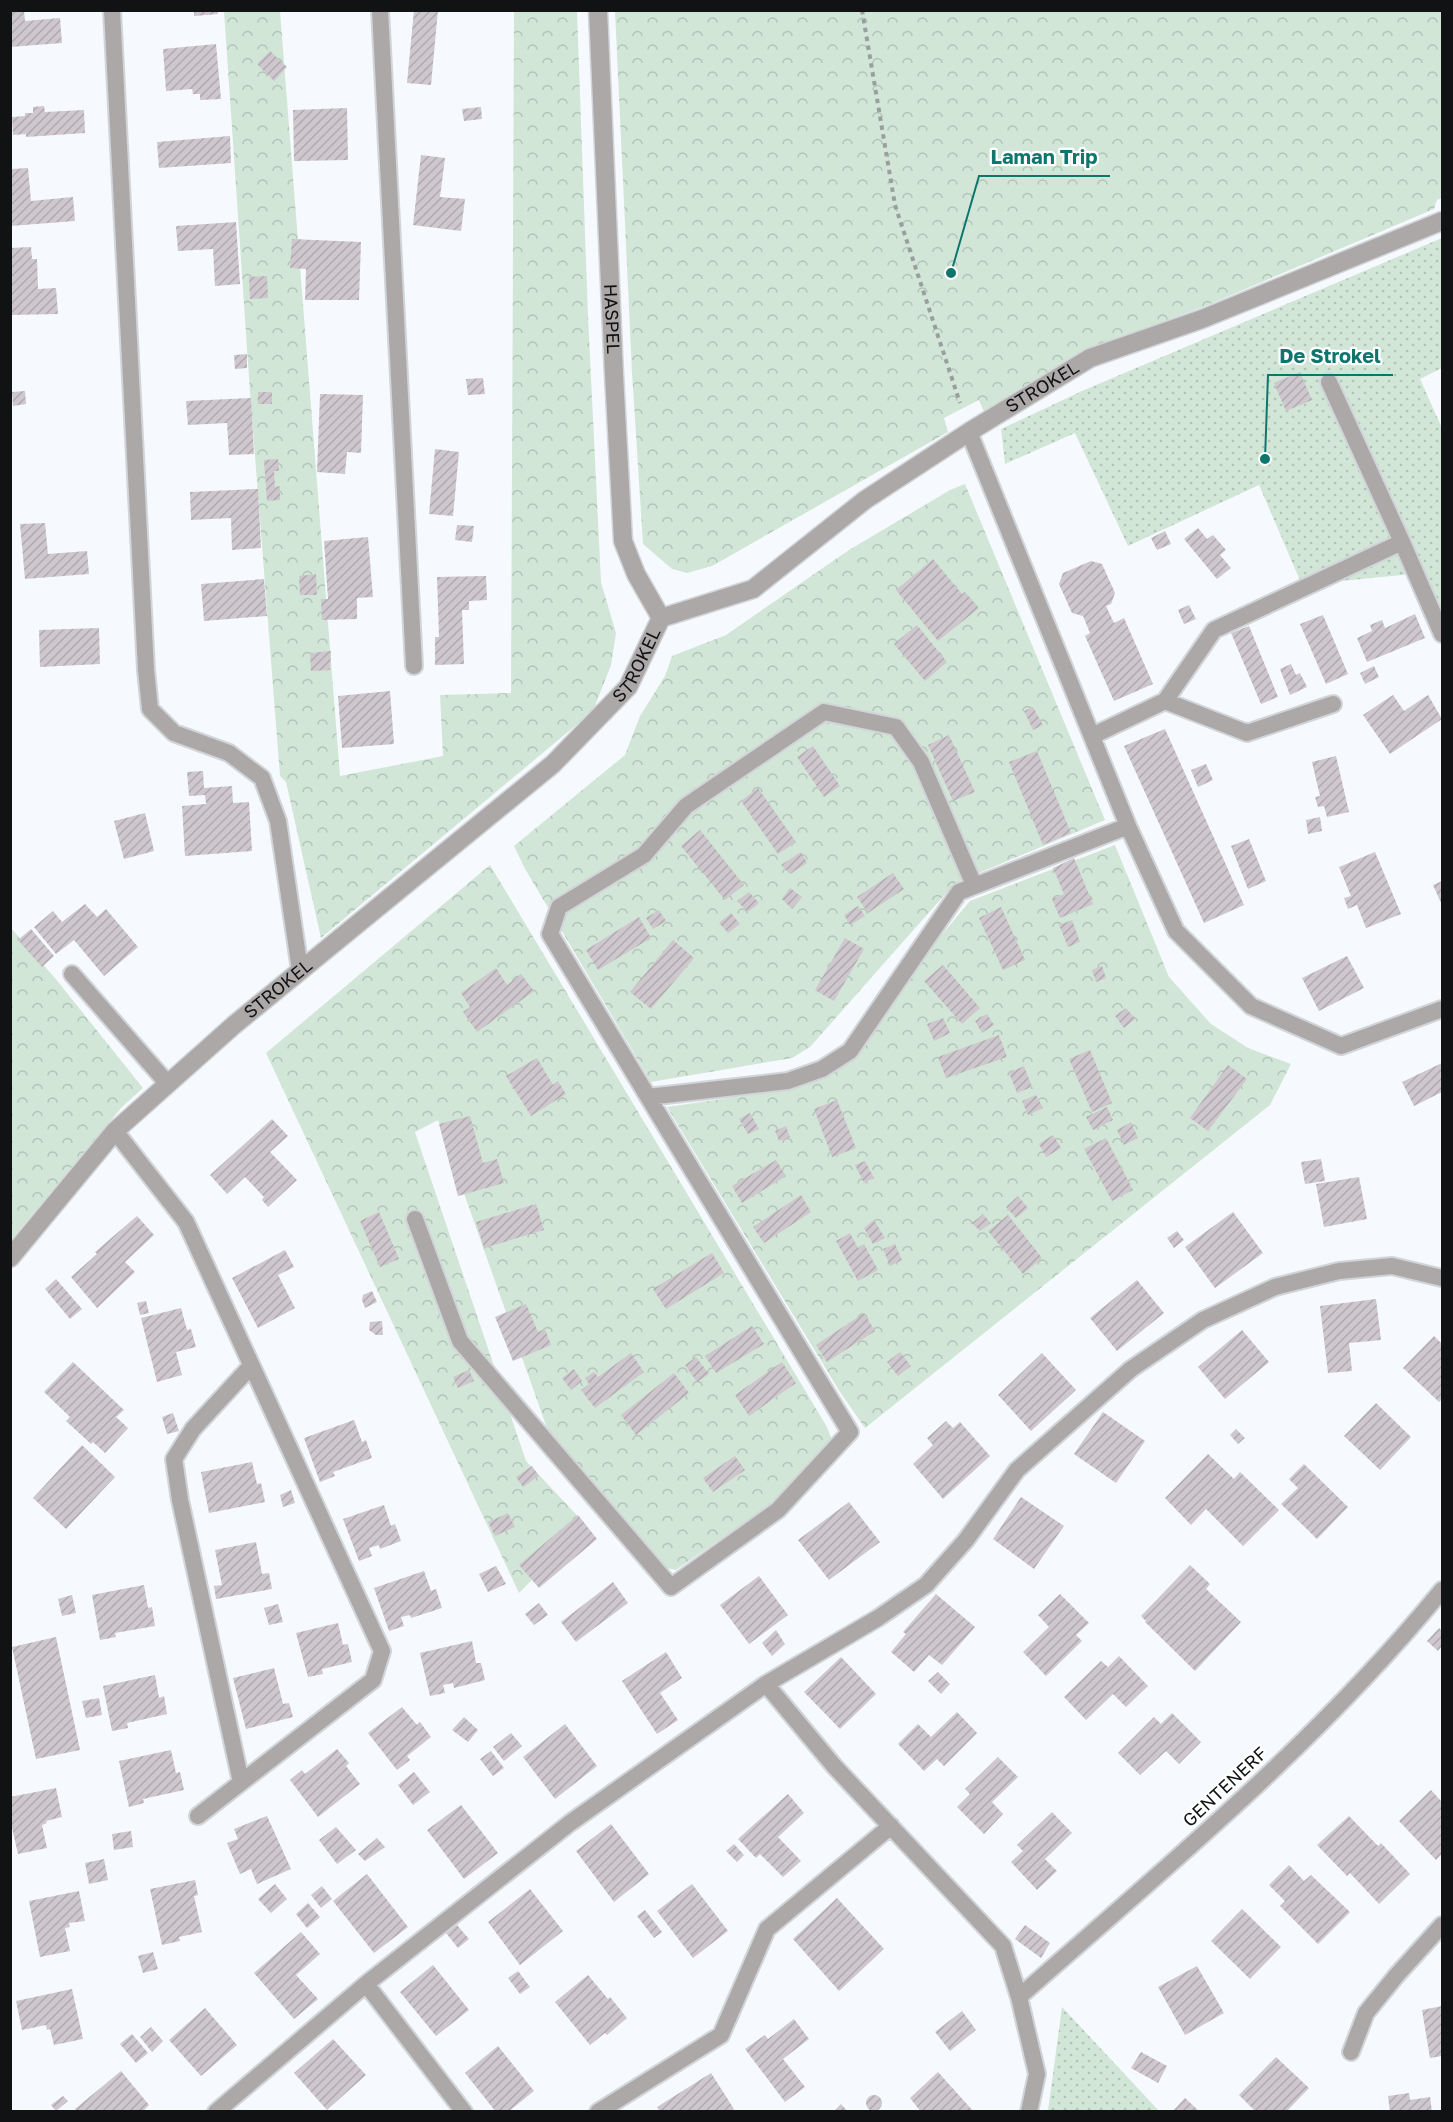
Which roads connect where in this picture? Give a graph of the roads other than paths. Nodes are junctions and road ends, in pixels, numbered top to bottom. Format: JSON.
{"nodes":[{"id":1,"x":112,"y":10,"type":"edge"},
{"id":2,"x":380,"y":10,"type":"edge"},
{"id":3,"x":598,"y":10,"type":"edge"},
{"id":4,"x":1443,"y":221,"type":"edge"},
{"id":5,"x":1329,"y":382,"type":"dead end"},
{"id":6,"x":969,"y":432,"type":"junction"},
{"id":7,"x":1402,"y":542,"type":"junction"},
{"id":8,"x":661,"y":618,"type":"junction"},
{"id":9,"x":1443,"y":634,"type":"edge"},
{"id":10,"x":414,"y":666,"type":"dead end"},
{"id":11,"x":1165,"y":702,"type":"junction"},
{"id":12,"x":1333,"y":704,"type":"dead end"},
{"id":13,"x":1092,"y":736,"type":"junction"},
{"id":14,"x":1128,"y":826,"type":"junction"},
{"id":15,"x":974,"y":885,"type":"junction"},
{"id":16,"x":300,"y":970,"type":"junction"},
{"id":17,"x":72,"y":974,"type":"dead end"},
{"id":18,"x":1443,"y":1009,"type":"edge"},
{"id":19,"x":168,"y":1084,"type":"junction"},
{"id":20,"x":648,"y":1097,"type":"junction"},
{"id":21,"x":115,"y":1131,"type":"junction"},
{"id":22,"x":415,"y":1219,"type":"dead end"},
{"id":23,"x":10,"y":1258,"type":"edge"},
{"id":24,"x":1443,"y":1278,"type":"edge"},
{"id":25,"x":250,"y":1366,"type":"junction"},
{"id":26,"x":1443,"y":1590,"type":"edge"},
{"id":27,"x":766,"y":1684,"type":"junction"},
{"id":28,"x":241,"y":1782,"type":"junction"},
{"id":29,"x":198,"y":1816,"type":"dead end"},
{"id":30,"x":891,"y":1826,"type":"junction"},
{"id":31,"x":1443,"y":1925,"type":"edge"},
{"id":32,"x":366,"y":1984,"type":"junction"},
{"id":33,"x":1019,"y":1997,"type":"junction"},
{"id":34,"x":1351,"y":2052,"type":"dead end"},
{"id":35,"x":216,"y":2112,"type":"edge"},
{"id":36,"x":464,"y":2112,"type":"edge"},
{"id":37,"x":598,"y":2112,"type":"edge"},
{"id":38,"x":1029,"y":2112,"type":"edge"}],
"edges":[{"from":1,"to":16,"type":"lane"},
{"from":2,"to":10,"type":"lane"},
{"from":3,"to":8,"type":"street","name":"HASPEL"},
{"from":4,"to":6,"type":"street","name":"STROKEL"},
{"from":5,"to":7,"type":"lane"},
{"from":6,"to":8,"type":"street","name":"STROKEL"},
{"from":6,"to":13,"type":"lane"},
{"from":7,"to":9,"type":"lane"},
{"from":7,"to":11,"type":"lane"},
{"from":8,"to":16,"type":"street","name":"STROKEL"},
{"from":11,"to":12,"type":"lane"},
{"from":11,"to":13,"type":"lane"},
{"from":13,"to":14,"type":"lane"},
{"from":14,"to":15,"type":"lane"},
{"from":14,"to":18,"type":"lane"},
{"from":15,"to":20,"type":"lane"},
{"from":15,"to":20,"type":"lane"},
{"from":16,"to":19,"type":"street","name":"STROKEL"},
{"from":17,"to":19,"type":"lane"},
{"from":19,"to":21,"type":"street","name":"STROKEL"},
{"from":20,"to":22,"type":"lane"},
{"from":21,"to":23,"type":"street","name":"STROKEL"},
{"from":21,"to":25,"type":"lane"},
{"from":24,"to":27,"type":"lane"},
{"from":25,"to":28,"type":"lane"},
{"from":25,"to":28,"type":"lane"},
{"from":26,"to":33,"type":"lane","name":"GENTENERF"},
{"from":27,"to":30,"type":"lane"},
{"from":27,"to":32,"type":"lane"},
{"from":28,"to":29,"type":"lane"},
{"from":30,"to":33,"type":"lane"},
{"from":30,"to":37,"type":"lane"},
{"from":31,"to":34,"type":"lane"},
{"from":32,"to":35,"type":"lane"},
{"from":32,"to":36,"type":"lane"},
{"from":33,"to":38,"type":"lane"}]}
